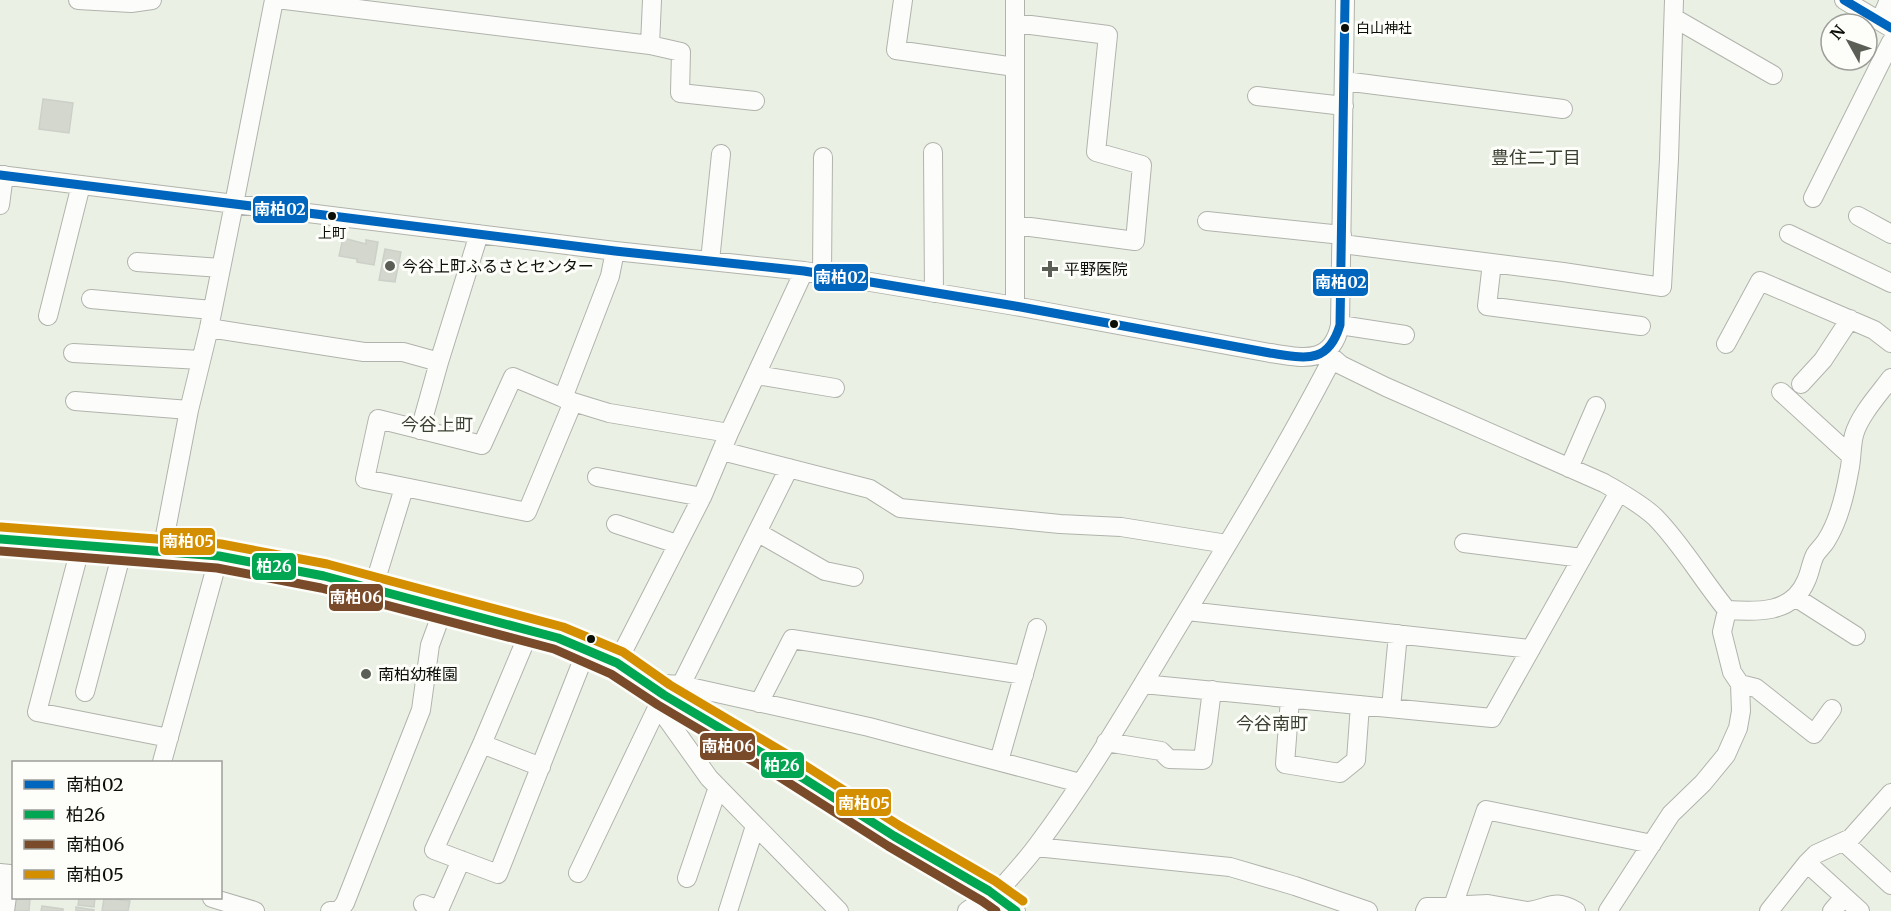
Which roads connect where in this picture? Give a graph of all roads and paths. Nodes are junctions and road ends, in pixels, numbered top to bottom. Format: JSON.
{"nodes":[{"id":1,"x":78,"y":0,"type":"edge"},
{"id":2,"x":152,"y":0,"type":"edge"},
{"id":3,"x":274,"y":0,"type":"edge"},
{"id":4,"x":285,"y":0,"type":"edge"},
{"id":5,"x":652,"y":0,"type":"edge"},
{"id":6,"x":903,"y":0,"type":"edge"},
{"id":7,"x":1016,"y":0,"type":"edge"},
{"id":8,"x":1346,"y":0,"type":"edge"},
{"id":9,"x":1844,"y":0,"type":"edge"},
{"id":10,"x":1889,"y":0,"type":"edge"},
{"id":11,"x":1674,"y":9,"type":"edge"},
{"id":12,"x":1016,"y":23,"type":"junction"},
{"id":13,"x":1886,"y":25,"type":"edge"},
{"id":14,"x":1891,"y":42,"type":"edge"},
{"id":15,"x":650,"y":45,"type":"junction"},
{"id":16,"x":1015,"y":67,"type":"junction"},
{"id":17,"x":1773,"y":75,"type":"dead end"},
{"id":18,"x":1344,"y":81,"type":"junction"},
{"id":19,"x":1257,"y":96,"type":"dead end"},
{"id":20,"x":755,"y":101,"type":"dead end"},
{"id":21,"x":1344,"y":106,"type":"junction"},
{"id":22,"x":1563,"y":109,"type":"dead end"},
{"id":23,"x":933,"y":152,"type":"dead end"},
{"id":24,"x":721,"y":154,"type":"dead end"},
{"id":25,"x":823,"y":157,"type":"dead end"},
{"id":26,"x":2,"y":175,"type":"edge"},
{"id":27,"x":81,"y":185,"type":"junction"},
{"id":28,"x":1813,"y":198,"type":"dead end"},
{"id":29,"x":234,"y":204,"type":"junction"},
{"id":30,"x":0,"y":205,"type":"edge"},
{"id":31,"x":1858,"y":216,"type":"dead end"},
{"id":32,"x":1207,"y":221,"type":"dead end"},
{"id":33,"x":1015,"y":225,"type":"junction"},
{"id":34,"x":479,"y":234,"type":"junction"},
{"id":35,"x":1789,"y":234,"type":"dead end"},
{"id":36,"x":1891,"y":234,"type":"edge"},
{"id":37,"x":1342,"y":239,"type":"junction"},
{"id":38,"x":615,"y":251,"type":"junction"},
{"id":39,"x":710,"y":261,"type":"junction"},
{"id":40,"x":137,"y":262,"type":"dead end"},
{"id":41,"x":1492,"y":262,"type":"junction"},
{"id":42,"x":221,"y":267,"type":"junction"},
{"id":43,"x":813,"y":272,"type":"junction"},
{"id":44,"x":1891,"y":283,"type":"edge"},
{"id":45,"x":934,"y":292,"type":"junction"},
{"id":46,"x":92,"y":299,"type":"dead end"},
{"id":47,"x":1015,"y":306,"type":"junction"},
{"id":48,"x":48,"y":316,"type":"dead end"},
{"id":49,"x":210,"y":319,"type":"junction"},
{"id":50,"x":1850,"y":319,"type":"junction"},
{"id":51,"x":1340,"y":325,"type":"junction"},
{"id":52,"x":1641,"y":326,"type":"dead end"},
{"id":53,"x":1405,"y":335,"type":"dead end"},
{"id":54,"x":1891,"y":343,"type":"edge"},
{"id":55,"x":1726,"y":344,"type":"dead end"},
{"id":56,"x":1326,"y":352,"type":"junction"},
{"id":57,"x":73,"y":353,"type":"dead end"},
{"id":58,"x":201,"y":360,"type":"junction"},
{"id":59,"x":439,"y":362,"type":"junction"},
{"id":60,"x":756,"y":375,"type":"junction"},
{"id":61,"x":1891,"y":378,"type":"edge"},
{"id":62,"x":1802,"y":384,"type":"dead end"},
{"id":63,"x":836,"y":388,"type":"dead end"},
{"id":64,"x":1781,"y":392,"type":"dead end"},
{"id":65,"x":568,"y":400,"type":"junction"},
{"id":66,"x":75,"y":401,"type":"dead end"},
{"id":67,"x":1596,"y":406,"type":"dead end"},
{"id":68,"x":189,"y":410,"type":"junction"},
{"id":69,"x":420,"y":430,"type":"junction"},
{"id":70,"x":729,"y":433,"type":"junction"},
{"id":71,"x":723,"y":451,"type":"junction"},
{"id":72,"x":1851,"y":456,"type":"junction"},
{"id":73,"x":789,"y":468,"type":"junction"},
{"id":74,"x":1569,"y":468,"type":"junction"},
{"id":75,"x":597,"y":477,"type":"dead end"},
{"id":76,"x":404,"y":488,"type":"junction"},
{"id":77,"x":1619,"y":492,"type":"junction"},
{"id":78,"x":702,"y":497,"type":"junction"},
{"id":79,"x":616,"y":524,"type":"dead end"},
{"id":80,"x":757,"y":532,"type":"junction"},
{"id":81,"x":0,"y":539,"type":"edge"},
{"id":82,"x":1464,"y":543,"type":"dead end"},
{"id":83,"x":677,"y":544,"type":"junction"},
{"id":84,"x":1227,"y":544,"type":"junction"},
{"id":85,"x":81,"y":545,"type":"junction"},
{"id":86,"x":123,"y":548,"type":"junction"},
{"id":87,"x":162,"y":551,"type":"junction"},
{"id":88,"x":219,"y":556,"type":"junction"},
{"id":89,"x":1582,"y":558,"type":"junction"},
{"id":90,"x":854,"y":577,"type":"dead end"},
{"id":91,"x":373,"y":589,"type":"junction"},
{"id":92,"x":1795,"y":597,"type":"junction"},
{"id":93,"x":444,"y":607,"type":"junction"},
{"id":94,"x":1727,"y":610,"type":"junction"},
{"id":95,"x":1187,"y":611,"type":"junction"},
{"id":96,"x":1038,"y":628,"type":"dead end"},
{"id":97,"x":530,"y":630,"type":"junction"},
{"id":98,"x":1398,"y":634,"type":"junction"},
{"id":99,"x":1856,"y":636,"type":"dead end"},
{"id":100,"x":586,"y":649,"type":"junction"},
{"id":101,"x":1531,"y":649,"type":"junction"},
{"id":102,"x":617,"y":663,"type":"junction"},
{"id":103,"x":1024,"y":675,"type":"junction"},
{"id":104,"x":646,"y":682,"type":"junction"},
{"id":105,"x":1143,"y":684,"type":"junction"},
{"id":106,"x":1740,"y":684,"type":"junction"},
{"id":107,"x":681,"y":685,"type":"junction"},
{"id":108,"x":1212,"y":690,"type":"junction"},
{"id":109,"x":85,"y":692,"type":"dead end"},
{"id":110,"x":1290,"y":699,"type":"junction"},
{"id":111,"x":661,"y":700,"type":"junction"},
{"id":112,"x":759,"y":703,"type":"junction"},
{"id":113,"x":1360,"y":705,"type":"junction"},
{"id":114,"x":1390,"y":708,"type":"junction"},
{"id":115,"x":1832,"y":710,"type":"dead end"},
{"id":116,"x":169,"y":738,"type":"junction"},
{"id":117,"x":1106,"y":742,"type":"junction"},
{"id":118,"x":482,"y":744,"type":"junction"},
{"id":119,"x":162,"y":761,"type":"edge"},
{"id":120,"x":999,"y":761,"type":"junction"},
{"id":121,"x":541,"y":766,"type":"junction"},
{"id":122,"x":1080,"y":783,"type":"junction"},
{"id":123,"x":718,"y":787,"type":"junction"},
{"id":124,"x":1891,"y":793,"type":"edge"},
{"id":125,"x":755,"y":826,"type":"junction"},
{"id":126,"x":1844,"y":842,"type":"junction"},
{"id":127,"x":1652,"y":844,"type":"junction"},
{"id":128,"x":1036,"y":847,"type":"junction"},
{"id":129,"x":461,"y":860,"type":"junction"},
{"id":130,"x":1807,"y":863,"type":"junction"},
{"id":131,"x":0,"y":873,"type":"edge"},
{"id":132,"x":578,"y":873,"type":"dead end"},
{"id":133,"x":687,"y":878,"type":"dead end"},
{"id":134,"x":1891,"y":885,"type":"edge"},
{"id":135,"x":992,"y":893,"type":"junction"},
{"id":136,"x":1844,"y":897,"type":"junction"},
{"id":137,"x":221,"y":903,"type":"edge"},
{"id":138,"x":423,"y":904,"type":"dead end"},
{"id":139,"x":1453,"y":906,"type":"junction"},
{"id":140,"x":5,"y":911,"type":"edge"},
{"id":141,"x":255,"y":911,"type":"edge"},
{"id":142,"x":330,"y":911,"type":"edge"},
{"id":143,"x":728,"y":911,"type":"edge"},
{"id":144,"x":839,"y":911,"type":"edge"},
{"id":145,"x":967,"y":911,"type":"edge"},
{"id":146,"x":1016,"y":911,"type":"edge"},
{"id":147,"x":1368,"y":911,"type":"edge"},
{"id":148,"x":1425,"y":911,"type":"edge"},
{"id":149,"x":1528,"y":911,"type":"edge"},
{"id":150,"x":1576,"y":911,"type":"edge"},
{"id":151,"x":1608,"y":911,"type":"edge"},
{"id":152,"x":1769,"y":911,"type":"edge"},
{"id":153,"x":1832,"y":911,"type":"edge"},
{"id":154,"x":1860,"y":911,"type":"edge"}],
"edges":[{"from":1,"to":2,"type":"street"},
{"from":3,"to":29,"type":"street"},
{"from":4,"to":15,"type":"street"},
{"from":5,"to":15,"type":"street"},
{"from":6,"to":16,"type":"street"},
{"from":7,"to":12,"type":"street"},
{"from":8,"to":18,"type":"street"},
{"from":9,"to":13,"type":"street"},
{"from":10,"to":13,"type":"street"},
{"from":11,"to":17,"type":"street"},
{"from":11,"to":41,"type":"street"},
{"from":12,"to":16,"type":"street"},
{"from":12,"to":33,"type":"street"},
{"from":14,"to":28,"type":"street"},
{"from":15,"to":20,"type":"street"},
{"from":16,"to":33,"type":"street"},
{"from":18,"to":21,"type":"street"},
{"from":18,"to":22,"type":"street"},
{"from":19,"to":21,"type":"street"},
{"from":21,"to":37,"type":"street"},
{"from":23,"to":45,"type":"street"},
{"from":24,"to":39,"type":"street"},
{"from":25,"to":43,"type":"street"},
{"from":26,"to":27,"type":"street"},
{"from":26,"to":30,"type":"street"},
{"from":27,"to":29,"type":"street"},
{"from":27,"to":48,"type":"street"},
{"from":29,"to":34,"type":"street"},
{"from":29,"to":42,"type":"street"},
{"from":31,"to":36,"type":"street"},
{"from":32,"to":37,"type":"street"},
{"from":33,"to":47,"type":"street"},
{"from":34,"to":38,"type":"street"},
{"from":34,"to":59,"type":"street"},
{"from":35,"to":44,"type":"street"},
{"from":37,"to":41,"type":"street"},
{"from":37,"to":51,"type":"street"},
{"from":38,"to":39,"type":"street"},
{"from":38,"to":65,"type":"street"},
{"from":39,"to":43,"type":"street"},
{"from":40,"to":42,"type":"street"},
{"from":41,"to":52,"type":"street"},
{"from":42,"to":49,"type":"street"},
{"from":43,"to":45,"type":"street"},
{"from":43,"to":60,"type":"street"},
{"from":45,"to":47,"type":"street"},
{"from":46,"to":49,"type":"street"},
{"from":47,"to":56,"type":"street"},
{"from":49,"to":58,"type":"street"},
{"from":49,"to":59,"type":"street"},
{"from":50,"to":54,"type":"street"},
{"from":50,"to":55,"type":"street"},
{"from":50,"to":62,"type":"street"},
{"from":51,"to":53,"type":"street"},
{"from":51,"to":56,"type":"street"},
{"from":56,"to":74,"type":"street"},
{"from":56,"to":84,"type":"street"},
{"from":57,"to":58,"type":"street"},
{"from":58,"to":68,"type":"street"},
{"from":59,"to":69,"type":"street"},
{"from":60,"to":63,"type":"street"},
{"from":60,"to":70,"type":"street"},
{"from":61,"to":72,"type":"street"},
{"from":64,"to":72,"type":"street"},
{"from":65,"to":69,"type":"street"},
{"from":65,"to":70,"type":"street"},
{"from":65,"to":76,"type":"street"},
{"from":66,"to":68,"type":"street"},
{"from":67,"to":74,"type":"street"},
{"from":68,"to":87,"type":"street"},
{"from":69,"to":76,"type":"street"},
{"from":70,"to":71,"type":"street"},
{"from":71,"to":73,"type":"street"},
{"from":71,"to":78,"type":"street"},
{"from":72,"to":92,"type":"street"},
{"from":73,"to":80,"type":"street"},
{"from":73,"to":84,"type":"street"},
{"from":74,"to":77,"type":"street"},
{"from":75,"to":78,"type":"street"},
{"from":76,"to":91,"type":"street"},
{"from":77,"to":89,"type":"street"},
{"from":77,"to":94,"type":"street"},
{"from":78,"to":83,"type":"street"},
{"from":79,"to":83,"type":"street"},
{"from":80,"to":90,"type":"street"},
{"from":80,"to":107,"type":"street"},
{"from":81,"to":85,"type":"street"},
{"from":82,"to":89,"type":"street"},
{"from":83,"to":102,"type":"street"},
{"from":84,"to":95,"type":"street"},
{"from":85,"to":86,"type":"street"},
{"from":85,"to":116,"type":"street"},
{"from":86,"to":87,"type":"street"},
{"from":86,"to":109,"type":"street"},
{"from":87,"to":88,"type":"street"},
{"from":88,"to":91,"type":"street"},
{"from":88,"to":116,"type":"street"},
{"from":89,"to":101,"type":"street"},
{"from":91,"to":93,"type":"street"},
{"from":92,"to":94,"type":"street"},
{"from":92,"to":99,"type":"street"},
{"from":93,"to":97,"type":"street"},
{"from":93,"to":142,"type":"street"},
{"from":94,"to":106,"type":"street"},
{"from":95,"to":98,"type":"street"},
{"from":95,"to":105,"type":"street"},
{"from":96,"to":103,"type":"street"},
{"from":97,"to":100,"type":"street"},
{"from":97,"to":118,"type":"street"},
{"from":98,"to":101,"type":"street"},
{"from":98,"to":114,"type":"street"},
{"from":100,"to":102,"type":"street"},
{"from":100,"to":121,"type":"street"},
{"from":101,"to":114,"type":"street"},
{"from":102,"to":104,"type":"street"},
{"from":103,"to":112,"type":"street"},
{"from":103,"to":120,"type":"street"},
{"from":104,"to":107,"type":"street"},
{"from":104,"to":111,"type":"street"},
{"from":105,"to":108,"type":"street"},
{"from":105,"to":117,"type":"street"},
{"from":106,"to":115,"type":"street"},
{"from":106,"to":127,"type":"street"},
{"from":107,"to":112,"type":"street"},
{"from":108,"to":110,"type":"street"},
{"from":108,"to":117,"type":"street"},
{"from":110,"to":113,"type":"street"},
{"from":110,"to":113,"type":"street"},
{"from":111,"to":123,"type":"street"},
{"from":111,"to":132,"type":"street"},
{"from":111,"to":135,"type":"street"},
{"from":112,"to":120,"type":"street"},
{"from":113,"to":114,"type":"street"},
{"from":116,"to":119,"type":"street"},
{"from":117,"to":122,"type":"street"},
{"from":118,"to":121,"type":"street"},
{"from":118,"to":129,"type":"street"},
{"from":120,"to":122,"type":"street"},
{"from":121,"to":129,"type":"street"},
{"from":122,"to":128,"type":"street"},
{"from":123,"to":125,"type":"street"},
{"from":123,"to":133,"type":"street"},
{"from":124,"to":126,"type":"street"},
{"from":125,"to":143,"type":"street"},
{"from":125,"to":144,"type":"street"},
{"from":126,"to":130,"type":"street"},
{"from":126,"to":134,"type":"street"},
{"from":127,"to":139,"type":"street"},
{"from":127,"to":151,"type":"street"},
{"from":128,"to":135,"type":"street"},
{"from":128,"to":147,"type":"street"},
{"from":129,"to":138,"type":"street"},
{"from":130,"to":136,"type":"street"},
{"from":130,"to":152,"type":"street"},
{"from":131,"to":140,"type":"street"},
{"from":135,"to":145,"type":"street"},
{"from":135,"to":146,"type":"street"},
{"from":136,"to":153,"type":"street"},
{"from":136,"to":154,"type":"street"},
{"from":137,"to":141,"type":"street"},
{"from":139,"to":148,"type":"street"},
{"from":139,"to":149,"type":"street"},
{"from":149,"to":150,"type":"street"}]}
